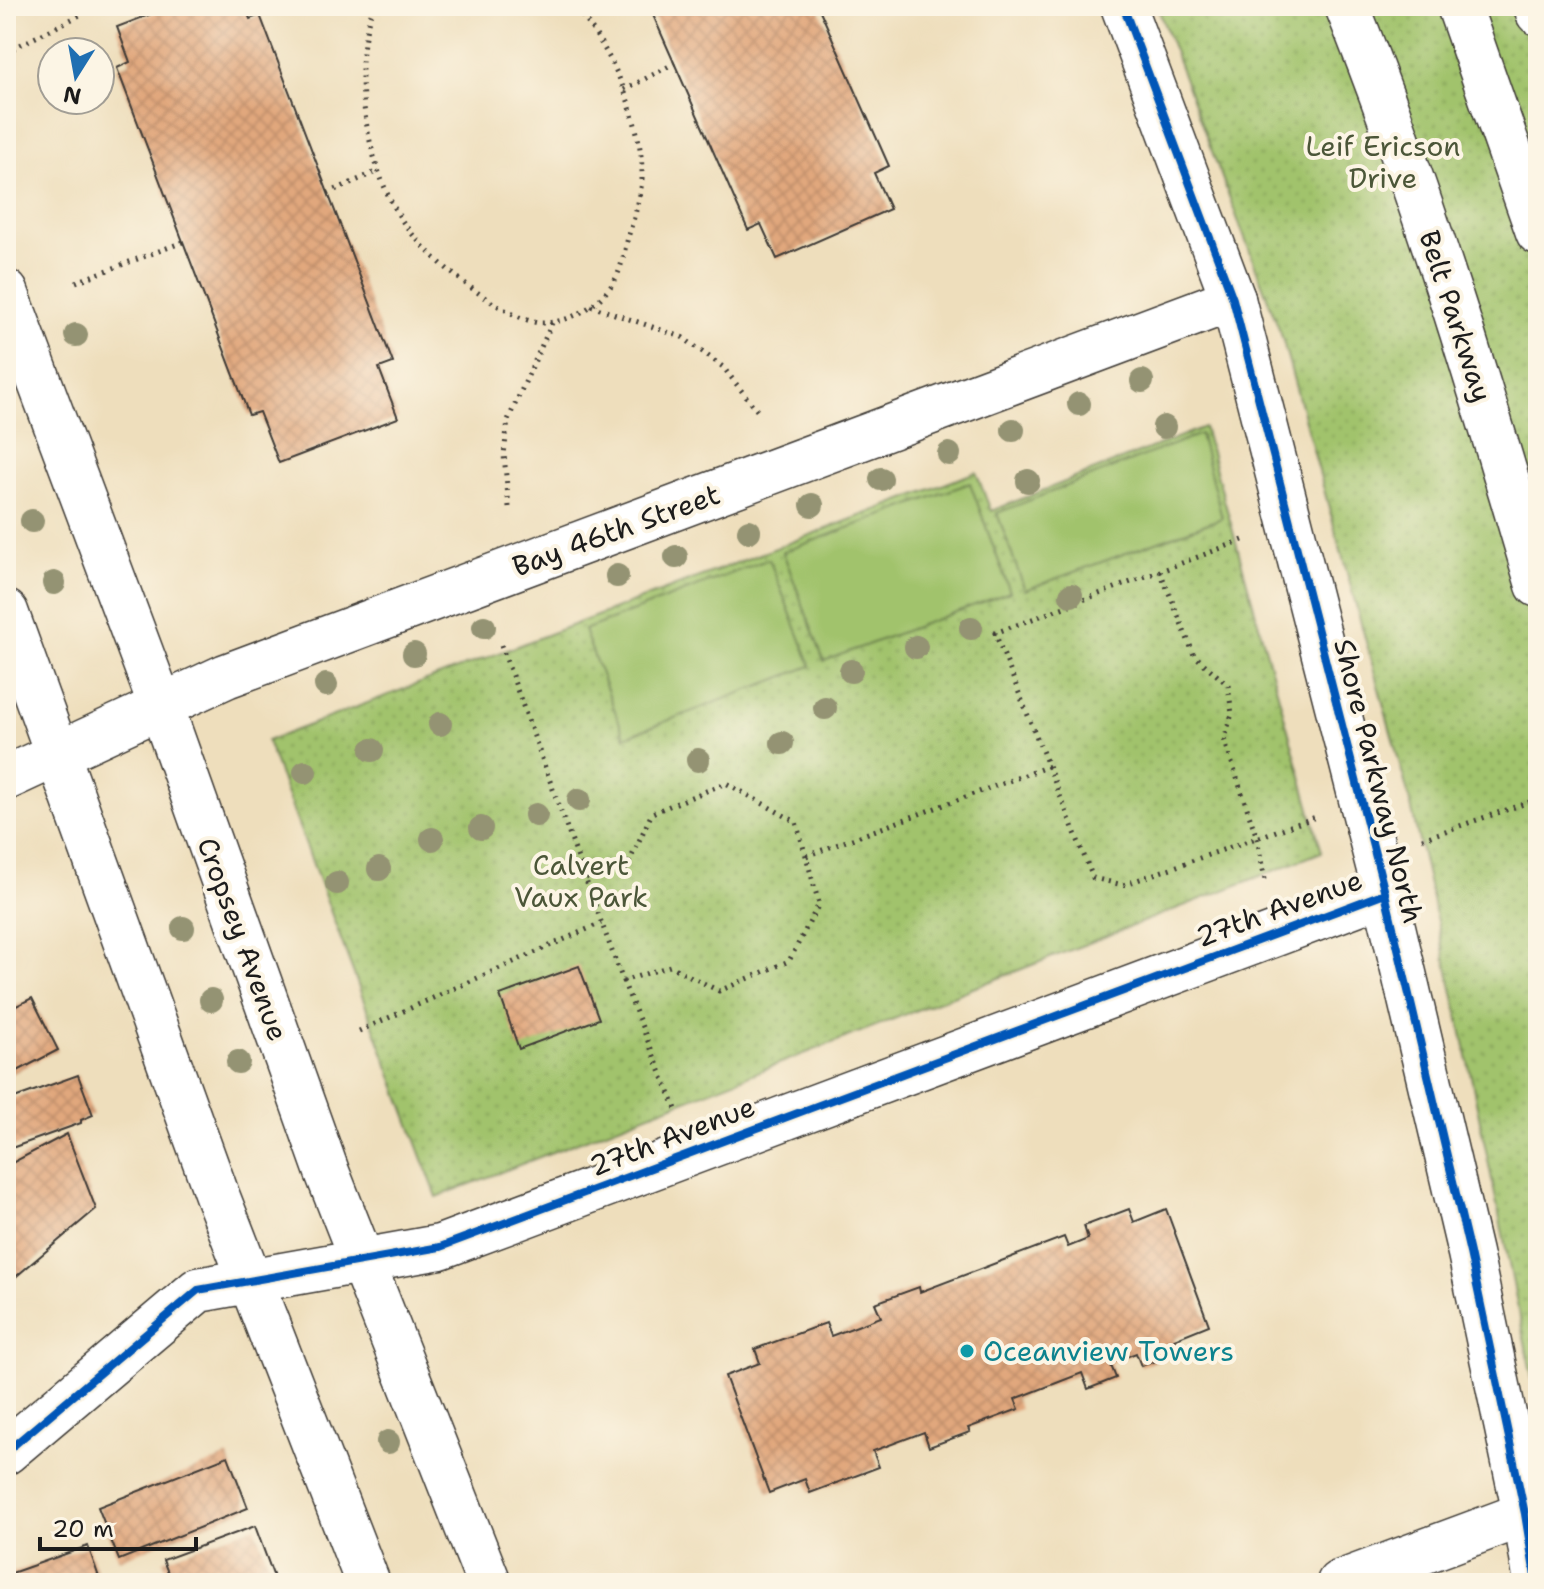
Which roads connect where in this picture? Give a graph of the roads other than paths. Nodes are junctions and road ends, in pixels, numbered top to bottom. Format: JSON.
{"nodes":[{"id":1,"x":1123,"y":6,"type":"edge"},
{"id":2,"x":1347,"y":6,"type":"edge"},
{"id":3,"x":1459,"y":6,"type":"edge"},
{"id":4,"x":1536,"y":6,"type":"edge"},
{"id":5,"x":1538,"y":13,"type":"edge"},
{"id":6,"x":1538,"y":232,"type":"edge"},
{"id":7,"x":6,"y":292,"type":"edge"},
{"id":8,"x":1233,"y":299,"type":"junction"},
{"id":9,"x":1538,"y":585,"type":"edge"},
{"id":10,"x":6,"y":612,"type":"edge"},
{"id":11,"x":161,"y":706,"type":"junction"},
{"id":12,"x":59,"y":753,"type":"junction"},
{"id":13,"x":6,"y":778,"type":"edge"},
{"id":14,"x":1385,"y":893,"type":"junction"},
{"id":15,"x":362,"y":1261,"type":"junction"},
{"id":16,"x":250,"y":1280,"type":"junction"},
{"id":17,"x":6,"y":1452,"type":"edge"},
{"id":18,"x":1525,"y":1514,"type":"junction"},
{"id":19,"x":368,"y":1583,"type":"edge"},
{"id":20,"x":489,"y":1583,"type":"edge"},
{"id":21,"x":1339,"y":1583,"type":"edge"},
{"id":22,"x":1536,"y":1583,"type":"edge"}],
"edges":[{"from":1,"to":8,"type":"main road","name":"Shore Parkway North"},
{"from":2,"to":9,"type":"main road","name":"Belt Parkway"},
{"from":3,"to":6,"type":"main road"},
{"from":4,"to":5,"type":"main road"},
{"from":7,"to":11,"type":"main road","name":"Cropsey Avenue"},
{"from":8,"to":11,"type":"main road","name":"Bay 46th Street"},
{"from":8,"to":14,"type":"main road","name":"Shore Parkway North"},
{"from":10,"to":12,"type":"main road"},
{"from":11,"to":12,"type":"main road","name":"Bay 46th Street"},
{"from":11,"to":15,"type":"main road","name":"Cropsey Avenue"},
{"from":12,"to":13,"type":"main road","name":"Bay 46th Street"},
{"from":12,"to":16,"type":"main road"},
{"from":14,"to":15,"type":"main road","name":"27th Avenue"},
{"from":14,"to":18,"type":"main road","name":"Shore Parkway North"},
{"from":15,"to":16,"type":"main road","name":"27th Avenue"},
{"from":15,"to":20,"type":"main road","name":"Cropsey Avenue"},
{"from":16,"to":17,"type":"main road","name":"27th Avenue"},
{"from":16,"to":19,"type":"main road"},
{"from":18,"to":21,"type":"main road"},
{"from":18,"to":22,"type":"main road","name":"Shore Parkway North"}]}
